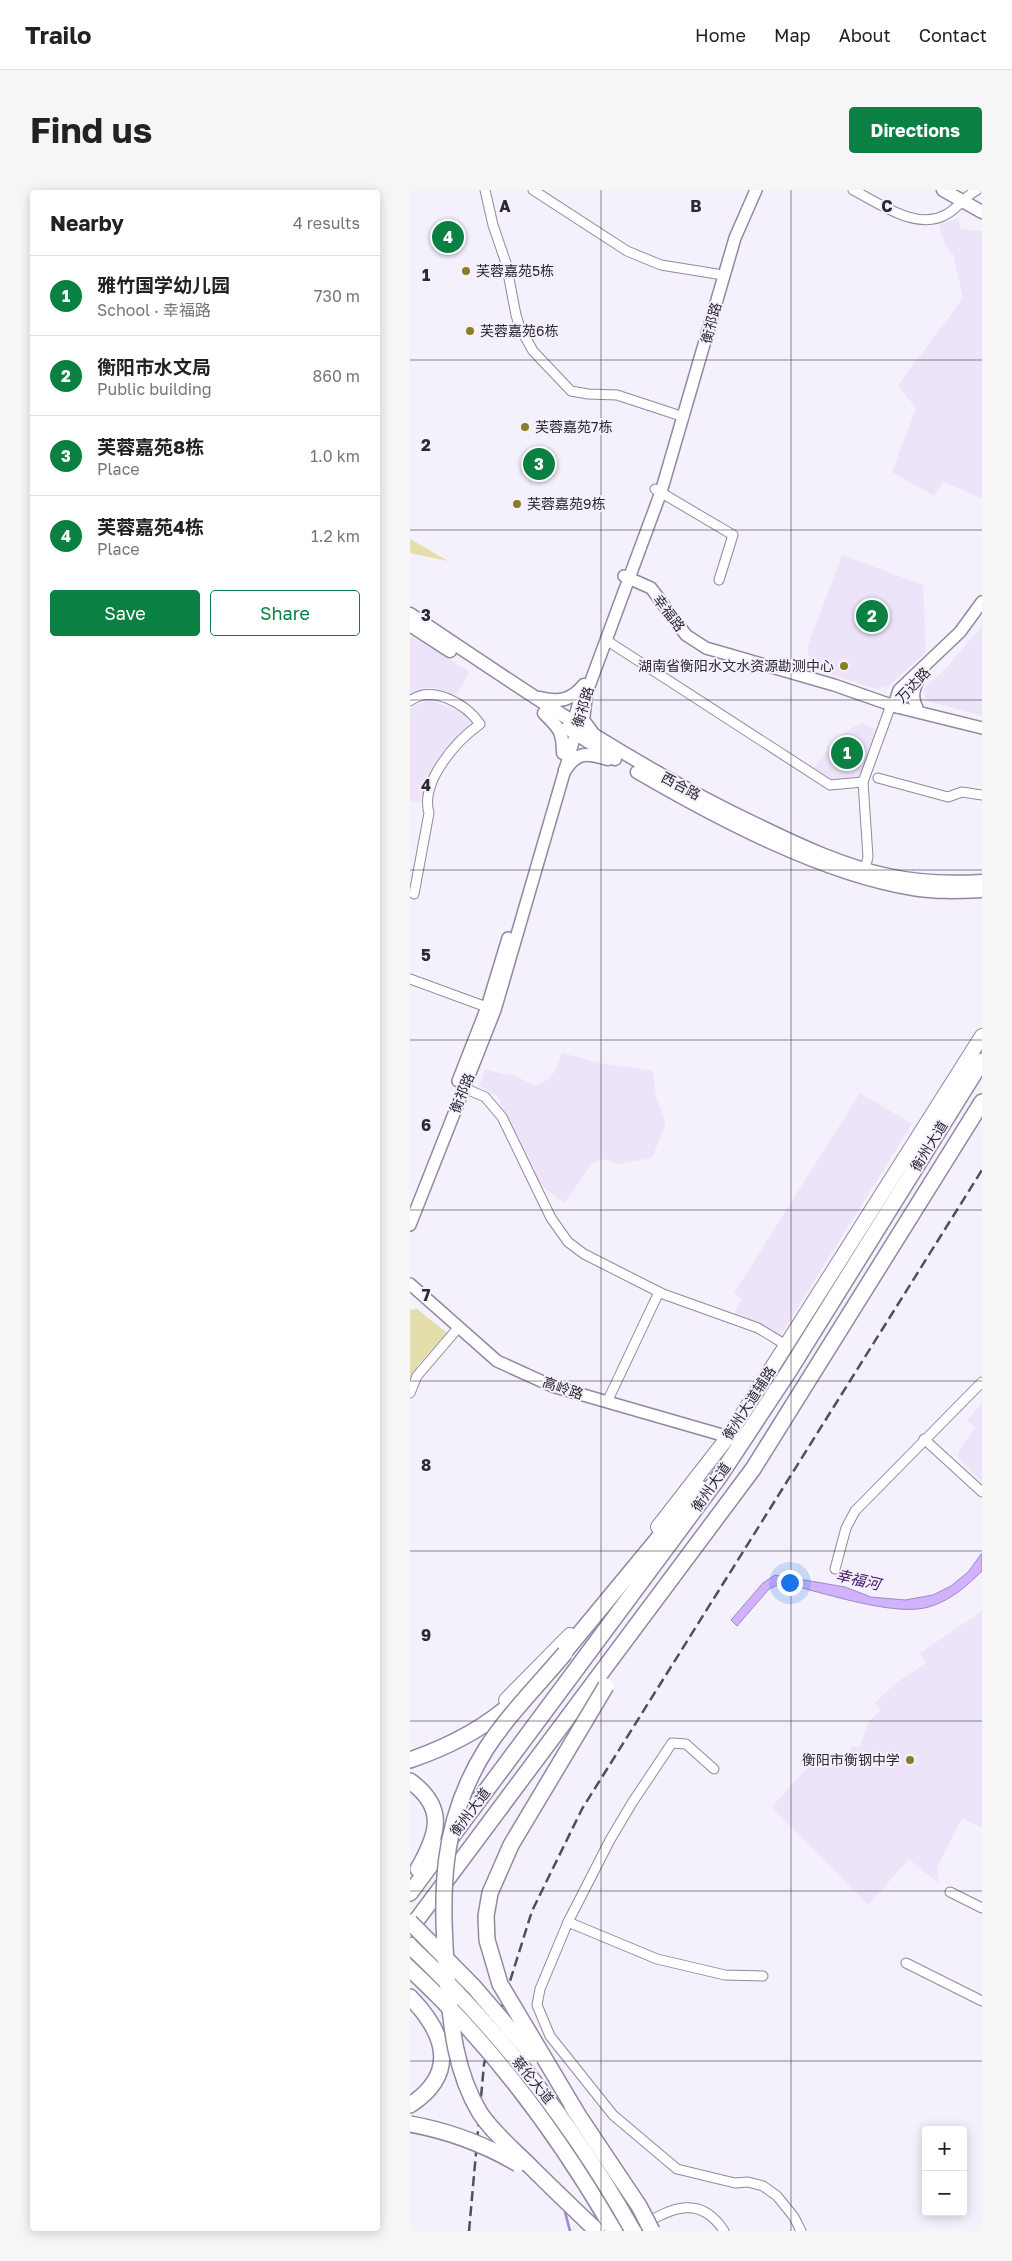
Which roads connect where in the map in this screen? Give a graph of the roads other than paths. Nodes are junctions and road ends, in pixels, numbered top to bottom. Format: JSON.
{"nodes":[{"id":1,"x":485,"y":190,"type":"edge"},
{"id":2,"x":533,"y":190,"type":"edge"},
{"id":3,"x":749,"y":190,"type":"edge"},
{"id":4,"x":756,"y":190,"type":"edge"},
{"id":5,"x":853,"y":190,"type":"edge"},
{"id":6,"x":942,"y":190,"type":"edge"},
{"id":7,"x":965,"y":194,"type":"edge"},
{"id":8,"x":982,"y":204,"type":"edge"},
{"id":9,"x":982,"y":212,"type":"edge"},
{"id":10,"x":717,"y":274,"type":"junction"},
{"id":11,"x":682,"y":416,"type":"junction"},
{"id":12,"x":658,"y":491,"type":"junction"},
{"id":13,"x":628,"y":577,"type":"junction"},
{"id":14,"x":719,"y":580,"type":"dead end"},
{"id":15,"x":982,"y":602,"type":"edge"},
{"id":16,"x":982,"y":610,"type":"edge"},
{"id":17,"x":410,"y":614,"type":"edge"},
{"id":18,"x":410,"y":625,"type":"edge"},
{"id":19,"x":606,"y":640,"type":"junction"},
{"id":20,"x":919,"y":678,"type":"junction"},
{"id":21,"x":585,"y":690,"type":"junction"},
{"id":22,"x":530,"y":695,"type":"junction"},
{"id":23,"x":410,"y":701,"type":"edge"},
{"id":24,"x":893,"y":703,"type":"junction"},
{"id":25,"x":916,"y":708,"type":"junction"},
{"id":26,"x":544,"y":714,"type":"junction"},
{"id":27,"x":982,"y":724,"type":"edge"},
{"id":28,"x":574,"y":728,"type":"junction"},
{"id":29,"x":982,"y":728,"type":"edge"},
{"id":30,"x":599,"y":739,"type":"junction"},
{"id":31,"x":563,"y":753,"type":"junction"},
{"id":32,"x":622,"y":763,"type":"junction"},
{"id":33,"x":565,"y":770,"type":"junction"},
{"id":34,"x":878,"y":778,"type":"dead end"},
{"id":35,"x":863,"y":782,"type":"junction"},
{"id":36,"x":982,"y":795,"type":"edge"},
{"id":37,"x":865,"y":870,"type":"junction"},
{"id":38,"x":982,"y":881,"type":"edge"},
{"id":39,"x":982,"y":891,"type":"edge"},
{"id":40,"x":414,"y":894,"type":"dead end"},
{"id":41,"x":410,"y":979,"type":"edge"},
{"id":42,"x":491,"y":1009,"type":"junction"},
{"id":43,"x":982,"y":1036,"type":"edge"},
{"id":44,"x":982,"y":1061,"type":"edge"},
{"id":45,"x":464,"y":1088,"type":"junction"},
{"id":46,"x":982,"y":1102,"type":"edge"},
{"id":47,"x":410,"y":1204,"type":"edge"},
{"id":48,"x":410,"y":1225,"type":"edge"},
{"id":49,"x":410,"y":1284,"type":"edge"},
{"id":50,"x":659,"y":1292,"type":"junction"},
{"id":51,"x":458,"y":1328,"type":"junction"},
{"id":52,"x":786,"y":1345,"type":"junction"},
{"id":53,"x":982,"y":1382,"type":"edge"},
{"id":54,"x":410,"y":1393,"type":"edge"},
{"id":55,"x":607,"y":1402,"type":"junction"},
{"id":56,"x":736,"y":1439,"type":"junction"},
{"id":57,"x":924,"y":1439,"type":"junction"},
{"id":58,"x":982,"y":1492,"type":"edge"},
{"id":59,"x":835,"y":1569,"type":"dead end"},
{"id":60,"x":674,"y":1577,"type":"junction"},
{"id":61,"x":565,"y":1653,"type":"junction"},
{"id":62,"x":410,"y":1752,"type":"edge"},
{"id":63,"x":410,"y":1760,"type":"edge"},
{"id":64,"x":714,"y":1769,"type":"dead end"},
{"id":65,"x":410,"y":1781,"type":"edge"},
{"id":66,"x":410,"y":1882,"type":"edge"},
{"id":67,"x":950,"y":1892,"type":"dead end"},
{"id":68,"x":410,"y":1893,"type":"edge"},
{"id":69,"x":982,"y":1908,"type":"edge"},
{"id":70,"x":410,"y":1922,"type":"edge"},
{"id":71,"x":568,"y":1922,"type":"junction"},
{"id":72,"x":410,"y":1929,"type":"edge"},
{"id":73,"x":410,"y":1946,"type":"edge"},
{"id":74,"x":906,"y":1963,"type":"dead end"},
{"id":75,"x":410,"y":1969,"type":"edge"},
{"id":76,"x":763,"y":1976,"type":"dead end"},
{"id":77,"x":410,"y":1997,"type":"edge"},
{"id":78,"x":982,"y":2001,"type":"edge"},
{"id":79,"x":410,"y":2104,"type":"edge"},
{"id":80,"x":577,"y":2113,"type":"junction"},
{"id":81,"x":410,"y":2124,"type":"edge"},
{"id":82,"x":547,"y":2182,"type":"junction"},
{"id":83,"x":597,"y":2231,"type":"edge"},
{"id":84,"x":614,"y":2231,"type":"edge"},
{"id":85,"x":632,"y":2231,"type":"edge"},
{"id":86,"x":652,"y":2231,"type":"edge"},
{"id":87,"x":724,"y":2231,"type":"edge"},
{"id":88,"x":801,"y":2231,"type":"edge"}],
"edges":[{"from":1,"to":11,"type":"street"},
{"from":2,"to":10,"type":"street"},
{"from":3,"to":10,"type":"street","name":"衡祁路"},
{"from":4,"to":11,"type":"street","name":"衡祁路"},
{"from":5,"to":7,"type":"street"},
{"from":6,"to":7,"type":"main road"},
{"from":7,"to":8,"type":"main road"},
{"from":7,"to":9,"type":"main road"},
{"from":10,"to":11,"type":"street","name":"衡祁路"},
{"from":11,"to":12,"type":"street","name":"衡祁路"},
{"from":12,"to":13,"type":"street","name":"衡祁路"},
{"from":12,"to":14,"type":"street"},
{"from":13,"to":19,"type":"street","name":"衡祁路"},
{"from":13,"to":21,"type":"street","name":"衡祁路"},
{"from":13,"to":24,"type":"street","name":"幸福路"},
{"from":15,"to":24,"type":"street","name":"万达路"},
{"from":16,"to":20,"type":"street","name":"万达路"},
{"from":17,"to":22,"type":"main road","name":"西合路"},
{"from":18,"to":26,"type":"main road","name":"西合路"},
{"from":19,"to":21,"type":"street","name":"衡祁路"},
{"from":19,"to":35,"type":"street"},
{"from":20,"to":24,"type":"street","name":"万达路"},
{"from":20,"to":25,"type":"street"},
{"from":21,"to":22,"type":"main road"},
{"from":21,"to":28,"type":"street","name":"衡祁路"},
{"from":21,"to":30,"type":"main road"},
{"from":22,"to":28,"type":"main road","name":"西合路"},
{"from":23,"to":40,"type":"street"},
{"from":24,"to":25,"type":"street","name":"幸福路"},
{"from":24,"to":29,"type":"street","name":"幸福路"},
{"from":24,"to":35,"type":"street"},
{"from":25,"to":27,"type":"street","name":"幸福路"},
{"from":26,"to":28,"type":"main road","name":"西合路"},
{"from":26,"to":31,"type":"main road"},
{"from":28,"to":30,"type":"main road","name":"西合路"},
{"from":28,"to":31,"type":"street","name":"衡祁路"},
{"from":28,"to":32,"type":"main road","name":"西合路"},
{"from":28,"to":33,"type":"street","name":"衡祁路"},
{"from":30,"to":37,"type":"main road","name":"西合路"},
{"from":31,"to":42,"type":"street","name":"衡祁路"},
{"from":32,"to":33,"type":"main road"},
{"from":32,"to":39,"type":"main road","name":"西合路"},
{"from":33,"to":42,"type":"street","name":"衡祁路"},
{"from":34,"to":36,"type":"street"},
{"from":35,"to":37,"type":"street"},
{"from":37,"to":38,"type":"main road","name":"西合路"},
{"from":41,"to":42,"type":"street"},
{"from":42,"to":45,"type":"street","name":"衡祁路"},
{"from":42,"to":47,"type":"street","name":"衡祁路"},
{"from":43,"to":52,"type":"main road","name":"衡州大道辅路"},
{"from":44,"to":56,"type":"highway","name":"衡州大道"},
{"from":45,"to":48,"type":"street","name":"衡祁路"},
{"from":45,"to":50,"type":"street"},
{"from":46,"to":60,"type":"highway","name":"衡州大道"},
{"from":49,"to":51,"type":"street","name":"高岭路"},
{"from":50,"to":52,"type":"street"},
{"from":50,"to":55,"type":"street"},
{"from":51,"to":54,"type":"street"},
{"from":51,"to":55,"type":"street","name":"高岭路"},
{"from":52,"to":56,"type":"main road","name":"衡州大道辅路"},
{"from":53,"to":57,"type":"street"},
{"from":55,"to":56,"type":"street","name":"高岭路"},
{"from":56,"to":61,"type":"highway"},
{"from":56,"to":62,"type":"main road","name":"衡州大道辅路"},
{"from":56,"to":68,"type":"highway","name":"衡州大道"},
{"from":57,"to":58,"type":"street"},
{"from":57,"to":59,"type":"street"},
{"from":60,"to":72,"type":"highway","name":"衡州大道"},
{"from":60,"to":80,"type":"highway","bridge":true},
{"from":61,"to":63,"type":"highway","bridge":true},
{"from":61,"to":82,"type":"highway","bridge":true},
{"from":64,"to":71,"type":"street"},
{"from":65,"to":66,"type":"highway"},
{"from":67,"to":69,"type":"street"},
{"from":70,"to":80,"type":"highway","bridge":true},
{"from":71,"to":76,"type":"street"},
{"from":71,"to":88,"type":"street"},
{"from":73,"to":85,"type":"highway","name":"蔡伦大道","bridge":true},
{"from":74,"to":78,"type":"street"},
{"from":75,"to":84,"type":"highway","name":"蔡伦大道","bridge":true},
{"from":77,"to":79,"type":"highway"},
{"from":80,"to":86,"type":"highway","bridge":true},
{"from":81,"to":82,"type":"highway","bridge":true},
{"from":82,"to":83,"type":"highway","bridge":true},
{"from":85,"to":87,"type":"street"}]}
